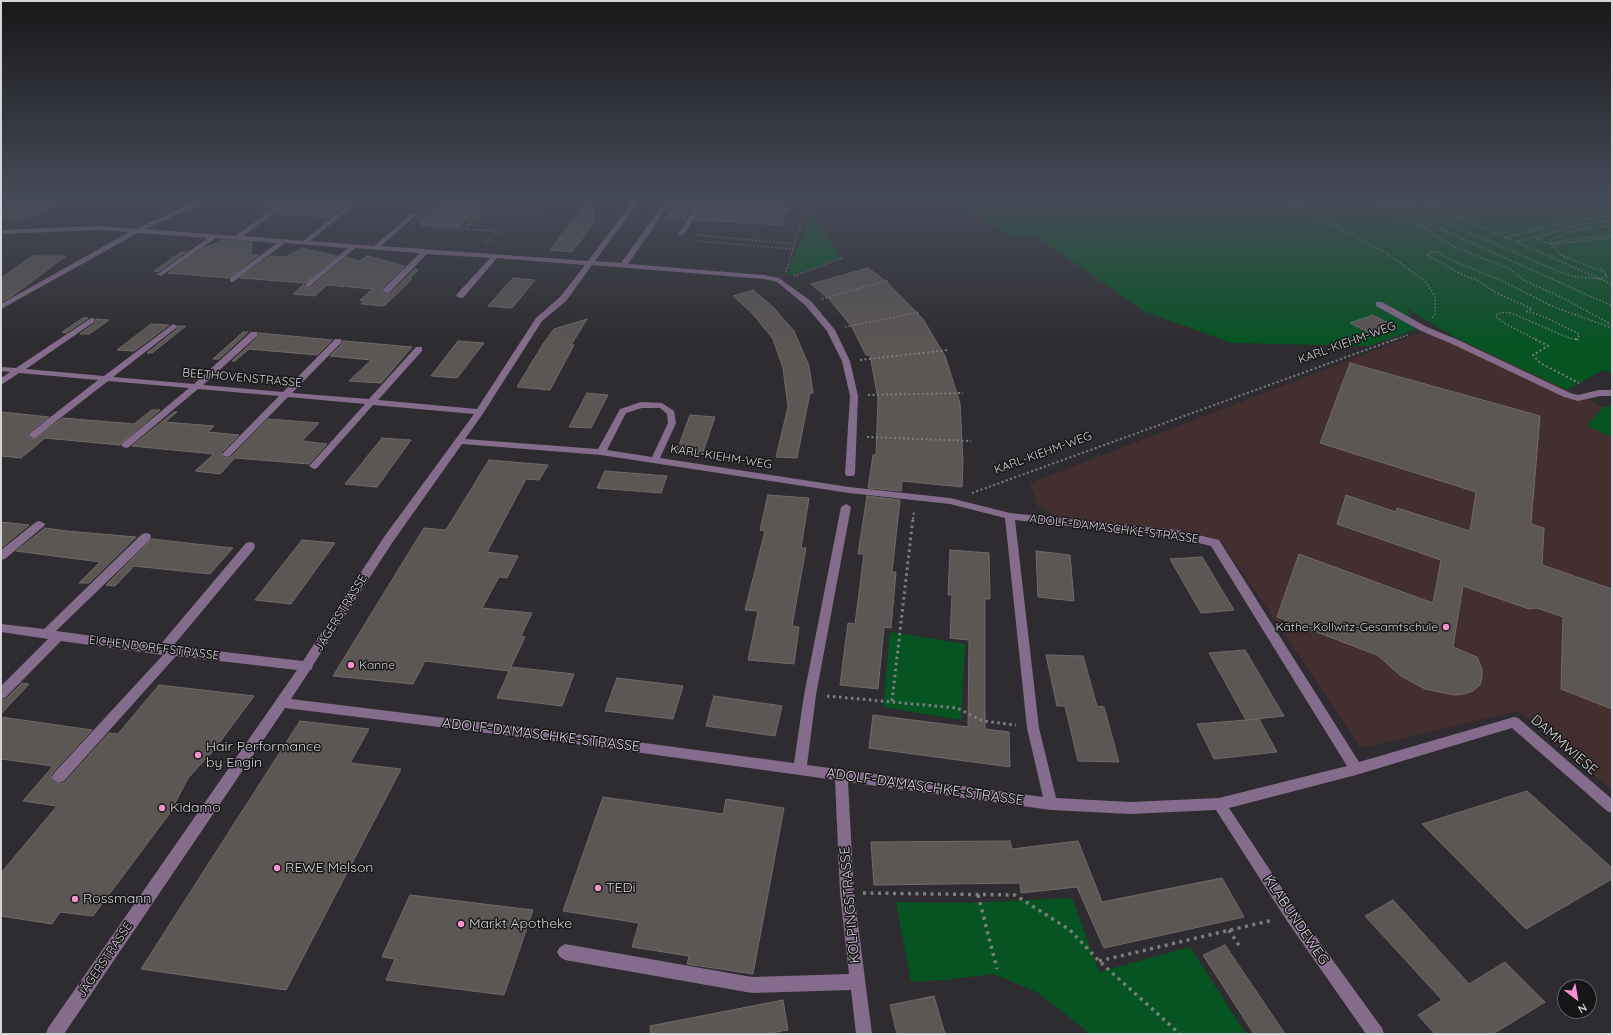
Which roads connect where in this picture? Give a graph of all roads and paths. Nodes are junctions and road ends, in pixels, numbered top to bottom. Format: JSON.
{"nodes":[{"id":1,"x":105,"y":248,"type":"edge"},
{"id":2,"x":198,"y":248,"type":"edge"},
{"id":3,"x":274,"y":248,"type":"edge"},
{"id":4,"x":351,"y":248,"type":"edge"},
{"id":5,"x":380,"y":248,"type":"edge"},
{"id":6,"x":600,"y":248,"type":"edge"},
{"id":7,"x":636,"y":248,"type":"edge"},
{"id":8,"x":785,"y":248,"type":"edge"},
{"id":9,"x":1377,"y":248,"type":"edge"},
{"id":10,"x":1458,"y":248,"type":"edge"},
{"id":11,"x":1484,"y":248,"type":"edge"},
{"id":12,"x":1505,"y":248,"type":"edge"},
{"id":13,"x":1530,"y":248,"type":"edge"},
{"id":14,"x":1556,"y":248,"type":"edge"},
{"id":15,"x":793,"y":249,"type":"joint"},
{"id":16,"x":426,"y":251,"type":"junction"},
{"id":17,"x":495,"y":256,"type":"junction"},
{"id":18,"x":842,"y":258,"type":"dead end"},
{"id":19,"x":589,"y":263,"type":"junction"},
{"id":20,"x":623,"y":266,"type":"junction"},
{"id":21,"x":1601,"y":268,"type":"dead end"},
{"id":22,"x":1604,"y":273,"type":"junction"},
{"id":23,"x":161,"y":274,"type":"dead end"},
{"id":24,"x":1601,"y":279,"type":"junction"},
{"id":25,"x":233,"y":280,"type":"dead end"},
{"id":26,"x":781,"y":280,"type":"junction"},
{"id":27,"x":889,"y":280,"type":"dead end"},
{"id":28,"x":1612,"y":283,"type":"edge"},
{"id":29,"x":308,"y":285,"type":"dead end"},
{"id":30,"x":386,"y":291,"type":"dead end"},
{"id":31,"x":460,"y":296,"type":"dead end"},
{"id":32,"x":808,"y":303,"type":"junction"},
{"id":33,"x":1379,"y":304,"type":"dead end"},
{"id":34,"x":1612,"y":306,"type":"edge"},
{"id":35,"x":1,"y":307,"type":"edge"},
{"id":36,"x":920,"y":312,"type":"dead end"},
{"id":37,"x":91,"y":320,"type":"dead end"},
{"id":38,"x":1612,"y":325,"type":"edge"},
{"id":39,"x":173,"y":326,"type":"dead end"},
{"id":40,"x":1612,"y":328,"type":"edge"},
{"id":41,"x":1424,"y":329,"type":"junction"},
{"id":42,"x":830,"y":330,"type":"junction"},
{"id":43,"x":254,"y":334,"type":"dead end"},
{"id":44,"x":338,"y":342,"type":"dead end"},
{"id":45,"x":419,"y":348,"type":"dead end"},
{"id":46,"x":948,"y":350,"type":"dead end"},
{"id":47,"x":846,"y":362,"type":"junction"},
{"id":48,"x":1,"y":368,"type":"edge"},
{"id":49,"x":19,"y":370,"type":"junction"},
{"id":50,"x":107,"y":378,"type":"junction"},
{"id":51,"x":1,"y":382,"type":"edge"},
{"id":52,"x":197,"y":386,"type":"junction"},
{"id":53,"x":1612,"y":392,"type":"edge"},
{"id":54,"x":963,"y":393,"type":"dead end"},
{"id":55,"x":1599,"y":393,"type":"junction"},
{"id":56,"x":285,"y":394,"type":"junction"},
{"id":57,"x":854,"y":396,"type":"junction"},
{"id":58,"x":372,"y":401,"type":"junction"},
{"id":59,"x":480,"y":412,"type":"junction"},
{"id":60,"x":33,"y":436,"type":"dead end"},
{"id":61,"x":852,"y":436,"type":"junction"},
{"id":62,"x":460,"y":441,"type":"junction"},
{"id":63,"x":971,"y":441,"type":"dead end"},
{"id":64,"x":126,"y":445,"type":"dead end"},
{"id":65,"x":601,"y":452,"type":"junction"},
{"id":66,"x":227,"y":454,"type":"dead end"},
{"id":67,"x":655,"y":460,"type":"junction"},
{"id":68,"x":314,"y":466,"type":"dead end"},
{"id":69,"x":850,"y":474,"type":"dead end"},
{"id":70,"x":915,"y":496,"type":"junction"},
{"id":71,"x":950,"y":501,"type":"junction"},
{"id":72,"x":846,"y":507,"type":"dead end"},
{"id":73,"x":1010,"y":516,"type":"junction"},
{"id":74,"x":40,"y":524,"type":"dead end"},
{"id":75,"x":146,"y":537,"type":"dead end"},
{"id":76,"x":250,"y":546,"type":"dead end"},
{"id":77,"x":1,"y":556,"type":"edge"},
{"id":78,"x":1,"y":628,"type":"edge"},
{"id":79,"x":46,"y":634,"type":"junction"},
{"id":80,"x":58,"y":636,"type":"junction"},
{"id":81,"x":168,"y":651,"type":"junction"},
{"id":82,"x":308,"y":666,"type":"junction"},
{"id":83,"x":1,"y":694,"type":"edge"},
{"id":84,"x":810,"y":695,"type":"junction"},
{"id":85,"x":892,"y":701,"type":"junction"},
{"id":86,"x":282,"y":703,"type":"junction"},
{"id":87,"x":1514,"y":722,"type":"joint"},
{"id":88,"x":1033,"y":728,"type":"junction"},
{"id":89,"x":1356,"y":769,"type":"junction"},
{"id":90,"x":800,"y":770,"type":"junction"},
{"id":91,"x":59,"y":776,"type":"dead end"},
{"id":92,"x":841,"y":776,"type":"junction"},
{"id":93,"x":1050,"y":804,"type":"junction"},
{"id":94,"x":1219,"y":804,"type":"junction"},
{"id":95,"x":1612,"y":807,"type":"edge"},
{"id":96,"x":847,"y":893,"type":"junction"},
{"id":97,"x":978,"y":895,"type":"junction"},
{"id":98,"x":1292,"y":916,"type":"junction"},
{"id":99,"x":1229,"y":930,"type":"junction"},
{"id":100,"x":1240,"y":947,"type":"dead end"},
{"id":101,"x":565,"y":952,"type":"dead end"},
{"id":102,"x":1099,"y":961,"type":"junction"},
{"id":103,"x":997,"y":969,"type":"dead end"},
{"id":104,"x":858,"y":982,"type":"junction"},
{"id":105,"x":54,"y":1034,"type":"edge"},
{"id":106,"x":864,"y":1034,"type":"edge"},
{"id":107,"x":1180,"y":1034,"type":"edge"},
{"id":108,"x":1376,"y":1034,"type":"edge"}],
"edges":[{"from":1,"to":35,"type":"street"},
{"from":2,"to":23,"type":"street"},
{"from":3,"to":25,"type":"street"},
{"from":4,"to":29,"type":"street"},
{"from":5,"to":16,"type":"street"},
{"from":6,"to":19,"type":"street","name":"JÄGERSTRASSE"},
{"from":7,"to":20,"type":"street"},
{"from":8,"to":15,"type":"path"},
{"from":9,"to":41,"type":"path"},
{"from":10,"to":38,"type":"path"},
{"from":11,"to":34,"type":"path"},
{"from":12,"to":24,"type":"path"},
{"from":13,"to":24,"type":"path"},
{"from":14,"to":22,"type":"path"},
{"from":15,"to":26,"type":"path"},
{"from":16,"to":17,"type":"street"},
{"from":16,"to":30,"type":"street"},
{"from":17,"to":19,"type":"street"},
{"from":17,"to":31,"type":"street"},
{"from":18,"to":26,"type":"path"},
{"from":19,"to":20,"type":"street"},
{"from":19,"to":59,"type":"street","name":"JÄGERSTRASSE"},
{"from":20,"to":26,"type":"street"},
{"from":21,"to":22,"type":"path"},
{"from":22,"to":24,"type":"path"},
{"from":24,"to":28,"type":"path"},
{"from":26,"to":32,"type":"street"},
{"from":27,"to":32,"type":"path"},
{"from":32,"to":42,"type":"street"},
{"from":33,"to":41,"type":"street","name":"KARL-KIEHM-WEG"},
{"from":36,"to":42,"type":"path"},
{"from":37,"to":49,"type":"street"},
{"from":39,"to":50,"type":"street"},
{"from":40,"to":55,"type":"path"},
{"from":41,"to":55,"type":"street","name":"KARL-KIEHM-WEG"},
{"from":41,"to":71,"type":"path","name":"KARL-KIEHM-WEG"},
{"from":42,"to":47,"type":"street"},
{"from":43,"to":52,"type":"street"},
{"from":44,"to":56,"type":"street"},
{"from":45,"to":58,"type":"street"},
{"from":46,"to":47,"type":"path"},
{"from":47,"to":57,"type":"street"},
{"from":48,"to":49,"type":"street","name":"BEETHOVENSTRASSE"},
{"from":49,"to":50,"type":"street","name":"BEETHOVENSTRASSE"},
{"from":49,"to":51,"type":"street"},
{"from":50,"to":52,"type":"street","name":"BEETHOVENSTRASSE"},
{"from":50,"to":60,"type":"street"},
{"from":52,"to":56,"type":"street","name":"BEETHOVENSTRASSE"},
{"from":52,"to":64,"type":"street"},
{"from":53,"to":55,"type":"street","name":"KARL-KIEHM-WEG"},
{"from":54,"to":57,"type":"path"},
{"from":56,"to":58,"type":"street","name":"BEETHOVENSTRASSE"},
{"from":56,"to":66,"type":"street"},
{"from":57,"to":61,"type":"street"},
{"from":58,"to":59,"type":"street","name":"BEETHOVENSTRASSE"},
{"from":58,"to":68,"type":"street"},
{"from":59,"to":62,"type":"street","name":"JÄGERSTRASSE"},
{"from":61,"to":63,"type":"path"},
{"from":61,"to":69,"type":"street"},
{"from":62,"to":65,"type":"street","name":"KARL-KIEHM-WEG"},
{"from":62,"to":82,"type":"street","name":"JÄGERSTRASSE"},
{"from":65,"to":67,"type":"street","name":"KARL-KIEHM-WEG"},
{"from":65,"to":67,"type":"street","name":"KARL-KIEHM-WEG"},
{"from":67,"to":70,"type":"street","name":"KARL-KIEHM-WEG"},
{"from":70,"to":71,"type":"street","name":"KARL-KIEHM-WEG"},
{"from":70,"to":85,"type":"path"},
{"from":71,"to":73,"type":"street","name":"ADOLF-DAMASCHKE-STRASSE"},
{"from":72,"to":84,"type":"street"},
{"from":73,"to":88,"type":"street","name":"ADOLF-DAMASCHKE-STRASSE"},
{"from":73,"to":89,"type":"street","name":"ADOLF-DAMASCHKE-STRASSE"},
{"from":74,"to":77,"type":"street"},
{"from":75,"to":79,"type":"street"},
{"from":76,"to":81,"type":"street"},
{"from":78,"to":79,"type":"street","name":"EICHENDORFFSTRASSE"},
{"from":79,"to":80,"type":"street","name":"EICHENDORFFSTRASSE"},
{"from":80,"to":81,"type":"street","name":"EICHENDORFFSTRASSE"},
{"from":80,"to":83,"type":"street"},
{"from":81,"to":82,"type":"street","name":"EICHENDORFFSTRASSE"},
{"from":81,"to":91,"type":"street"},
{"from":82,"to":86,"type":"street","name":"JÄGERSTRASSE"},
{"from":84,"to":85,"type":"path"},
{"from":84,"to":90,"type":"street"},
{"from":85,"to":88,"type":"path"},
{"from":86,"to":90,"type":"street","name":"ADOLF-DAMASCHKE-STRASSE"},
{"from":86,"to":105,"type":"street","name":"JÄGERSTRASSE"},
{"from":87,"to":89,"type":"street","name":"ADOLF-DAMASCHKE-STRASSE"},
{"from":87,"to":95,"type":"street","name":"DAMMWIESE"},
{"from":88,"to":93,"type":"street","name":"ADOLF-DAMASCHKE-STRASSE"},
{"from":89,"to":94,"type":"street","name":"ADOLF-DAMASCHKE-STRASSE"},
{"from":90,"to":92,"type":"street","name":"ADOLF-DAMASCHKE-STRASSE"},
{"from":92,"to":93,"type":"street","name":"ADOLF-DAMASCHKE-STRASSE"},
{"from":92,"to":96,"type":"street","name":"KOLPINGSTRASSE"},
{"from":93,"to":94,"type":"street","name":"ADOLF-DAMASCHKE-STRASSE"},
{"from":94,"to":98,"type":"street","name":"KLABUNDEWEG"},
{"from":96,"to":97,"type":"path"},
{"from":96,"to":104,"type":"street","name":"KOLPINGSTRASSE"},
{"from":97,"to":102,"type":"path"},
{"from":97,"to":103,"type":"path"},
{"from":98,"to":99,"type":"path"},
{"from":98,"to":108,"type":"street","name":"KLABUNDEWEG"},
{"from":99,"to":100,"type":"path"},
{"from":99,"to":102,"type":"path"},
{"from":101,"to":104,"type":"street"},
{"from":102,"to":107,"type":"path"},
{"from":104,"to":106,"type":"street","name":"KOLPINGSTRASSE"}]}
